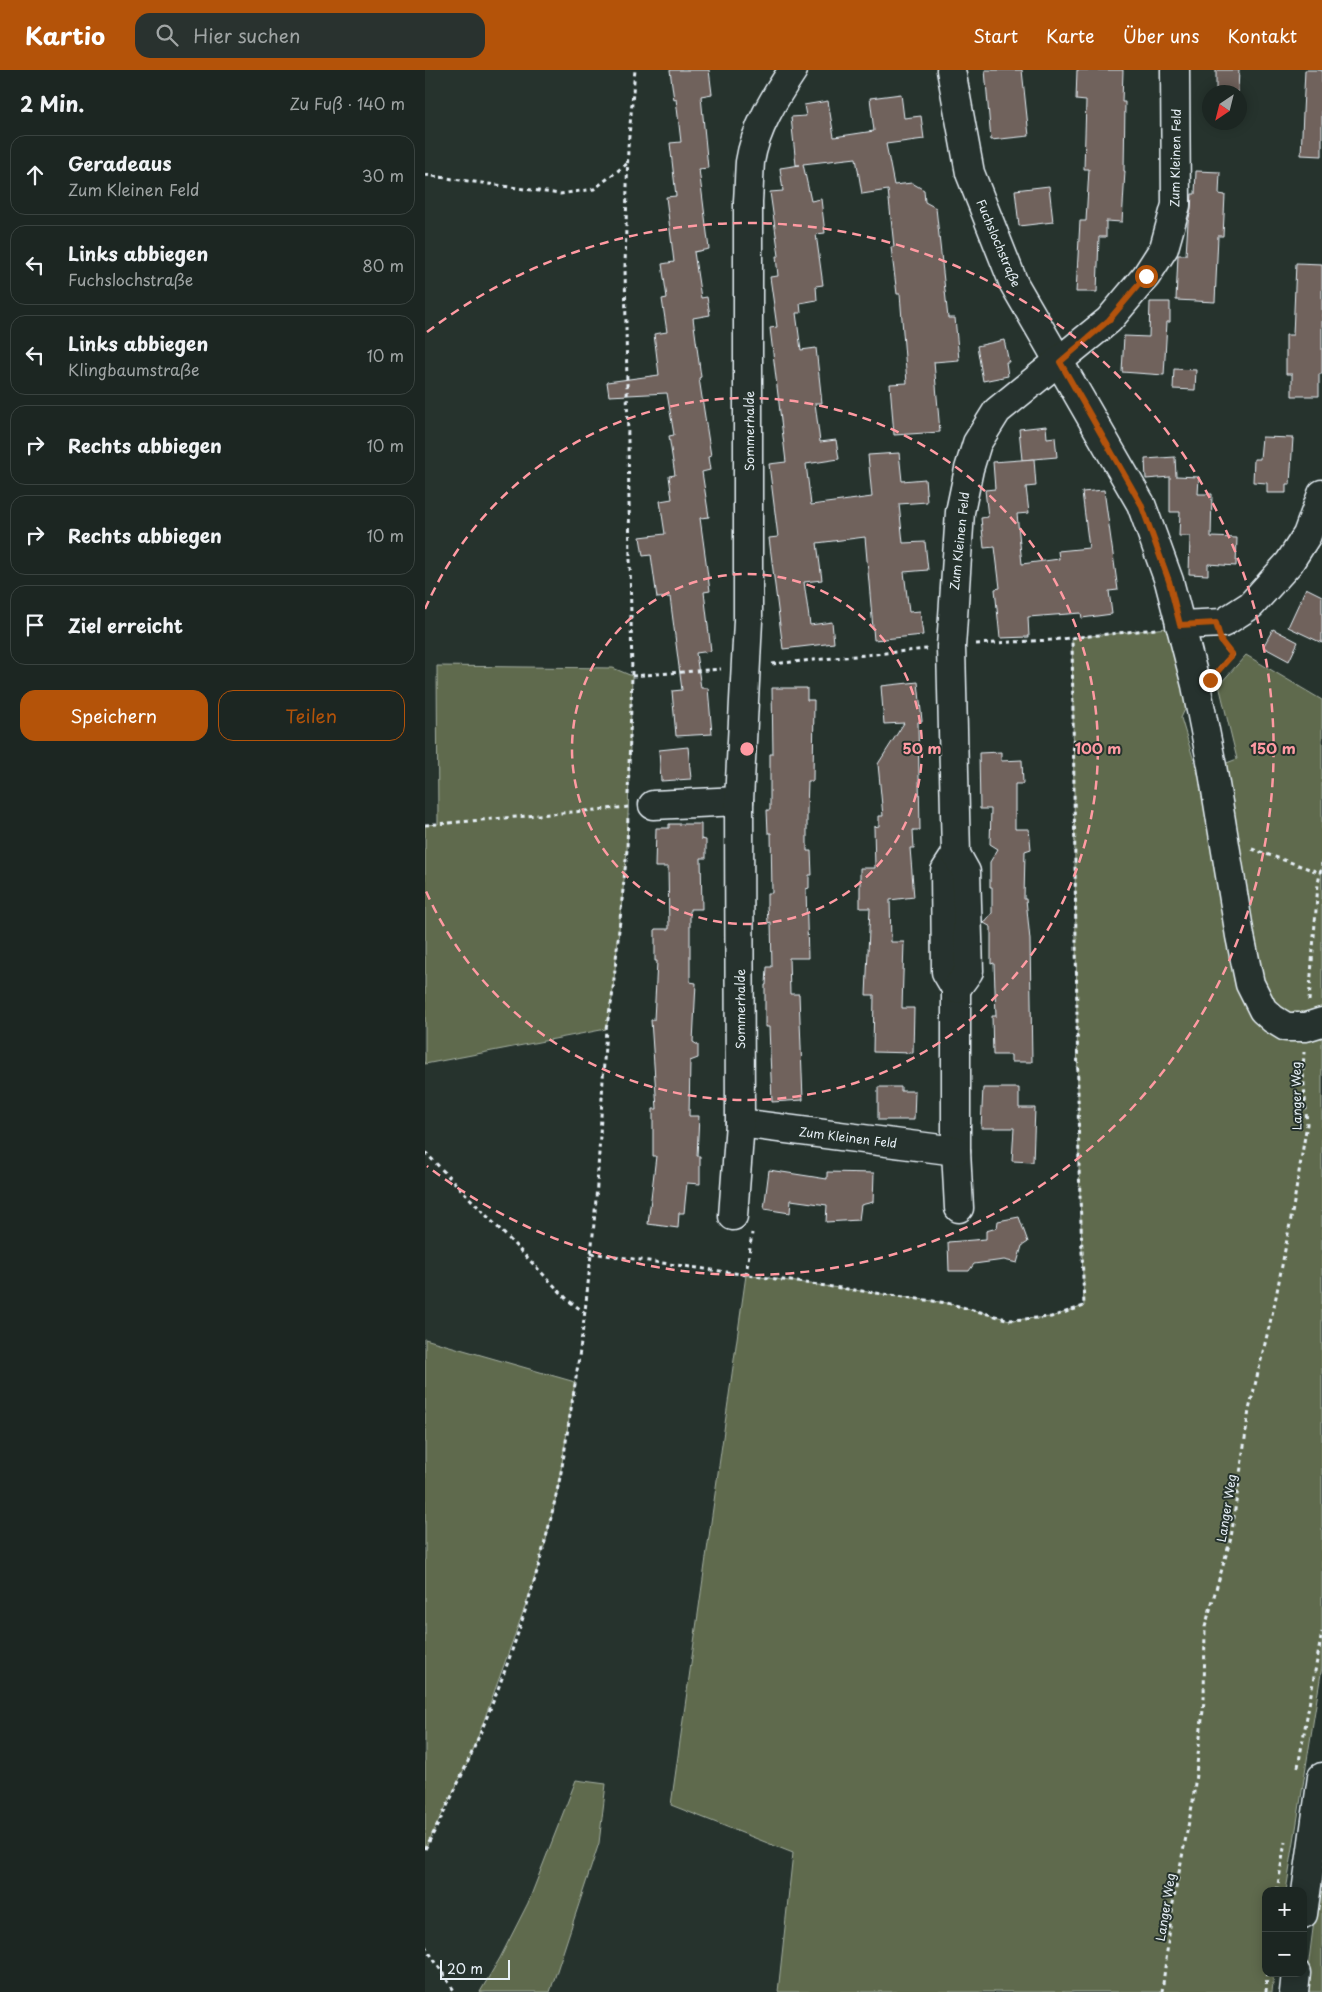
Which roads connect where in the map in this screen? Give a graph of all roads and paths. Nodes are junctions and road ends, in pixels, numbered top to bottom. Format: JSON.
{"nodes":[{"id":1,"x":635,"y":70,"type":"edge"},
{"id":2,"x":793,"y":70,"type":"edge"},
{"id":3,"x":951,"y":70,"type":"edge"},
{"id":4,"x":1175,"y":70,"type":"edge"},
{"id":5,"x":628,"y":162,"type":"junction"},
{"id":6,"x":425,"y":175,"type":"edge"},
{"id":7,"x":1060,"y":362,"type":"junction"},
{"id":8,"x":1322,"y":494,"type":"edge"},
{"id":9,"x":1216,"y":623,"type":"junction"},
{"id":10,"x":1180,"y":625,"type":"junction"},
{"id":11,"x":1072,"y":638,"type":"junction"},
{"id":12,"x":974,"y":644,"type":"dead end"},
{"id":13,"x":916,"y":650,"type":"dead end"},
{"id":14,"x":746,"y":667,"type":"junction"},
{"id":15,"x":1215,"y":673,"type":"dead end"},
{"id":16,"x":632,"y":676,"type":"junction"},
{"id":17,"x":739,"y":802,"type":"junction"},
{"id":18,"x":641,"y":806,"type":"junction"},
{"id":19,"x":425,"y":825,"type":"edge"},
{"id":20,"x":1250,"y":848,"type":"dead end"},
{"id":21,"x":1322,"y":864,"type":"edge"},
{"id":22,"x":1321,"y":873,"type":"edge"},
{"id":23,"x":1314,"y":1024,"type":"edge"},
{"id":24,"x":741,"y":1123,"type":"junction"},
{"id":25,"x":956,"y":1151,"type":"junction"},
{"id":26,"x":425,"y":1152,"type":"edge"},
{"id":27,"x":959,"y":1208,"type":"dead end"},
{"id":28,"x":733,"y":1216,"type":"joint"},
{"id":29,"x":591,"y":1252,"type":"junction"},
{"id":30,"x":746,"y":1275,"type":"junction"},
{"id":31,"x":585,"y":1312,"type":"junction"},
{"id":32,"x":1322,"y":1632,"type":"edge"},
{"id":33,"x":1309,"y":1775,"type":"edge"},
{"id":34,"x":1287,"y":1832,"type":"dead end"},
{"id":35,"x":425,"y":1849,"type":"edge"},
{"id":36,"x":1278,"y":1887,"type":"edge"},
{"id":37,"x":1304,"y":1887,"type":"edge"},
{"id":38,"x":425,"y":1946,"type":"edge"},
{"id":39,"x":1267,"y":1977,"type":"edge"},
{"id":40,"x":1296,"y":1977,"type":"edge"},
{"id":41,"x":455,"y":1992,"type":"edge"},
{"id":42,"x":1162,"y":1992,"type":"edge"},
{"id":43,"x":1266,"y":1992,"type":"edge"},
{"id":44,"x":1294,"y":1992,"type":"edge"}],
"edges":[{"from":1,"to":5,"type":"path"},
{"from":2,"to":14,"type":"street","name":"Sommerhalde"},
{"from":3,"to":7,"type":"street","name":"Fuchslochstraße"},
{"from":4,"to":7,"type":"street","name":"Zum Kleinen Feld"},
{"from":5,"to":6,"type":"path"},
{"from":5,"to":16,"type":"path"},
{"from":7,"to":10,"type":"street","name":"Fuchslochstraße"},
{"from":7,"to":25,"type":"street","name":"Zum Kleinen Feld"},
{"from":8,"to":9,"type":"street"},
{"from":9,"to":10,"type":"street"},
{"from":9,"to":15,"type":"path"},
{"from":10,"to":11,"type":"path"},
{"from":10,"to":23,"type":"street","name":"Fuchslochstraße"},
{"from":11,"to":12,"type":"path"},
{"from":11,"to":30,"type":"path"},
{"from":13,"to":14,"type":"path"},
{"from":14,"to":16,"type":"path"},
{"from":14,"to":17,"type":"street","name":"Sommerhalde"},
{"from":16,"to":18,"type":"path"},
{"from":17,"to":18,"type":"street"},
{"from":17,"to":24,"type":"street","name":"Sommerhalde"},
{"from":18,"to":19,"type":"path"},
{"from":18,"to":29,"type":"path"},
{"from":20,"to":22,"type":"path"},
{"from":21,"to":22,"type":"path"},
{"from":22,"to":23,"type":"path","name":"Langer Weg"},
{"from":23,"to":42,"type":"path","name":"Langer Weg"},
{"from":24,"to":25,"type":"street","name":"Zum Kleinen Feld"},
{"from":24,"to":28,"type":"street","name":"Sommerhalde"},
{"from":25,"to":27,"type":"street","name":"Zum Kleinen Feld"},
{"from":26,"to":31,"type":"path"},
{"from":28,"to":30,"type":"path"},
{"from":29,"to":30,"type":"path"},
{"from":29,"to":31,"type":"path"},
{"from":31,"to":35,"type":"path"},
{"from":32,"to":33,"type":"path"},
{"from":33,"to":37,"type":"street"},
{"from":34,"to":36,"type":"path"},
{"from":38,"to":41,"type":"path"},
{"from":39,"to":43,"type":"path"},
{"from":40,"to":44,"type":"street"}]}
